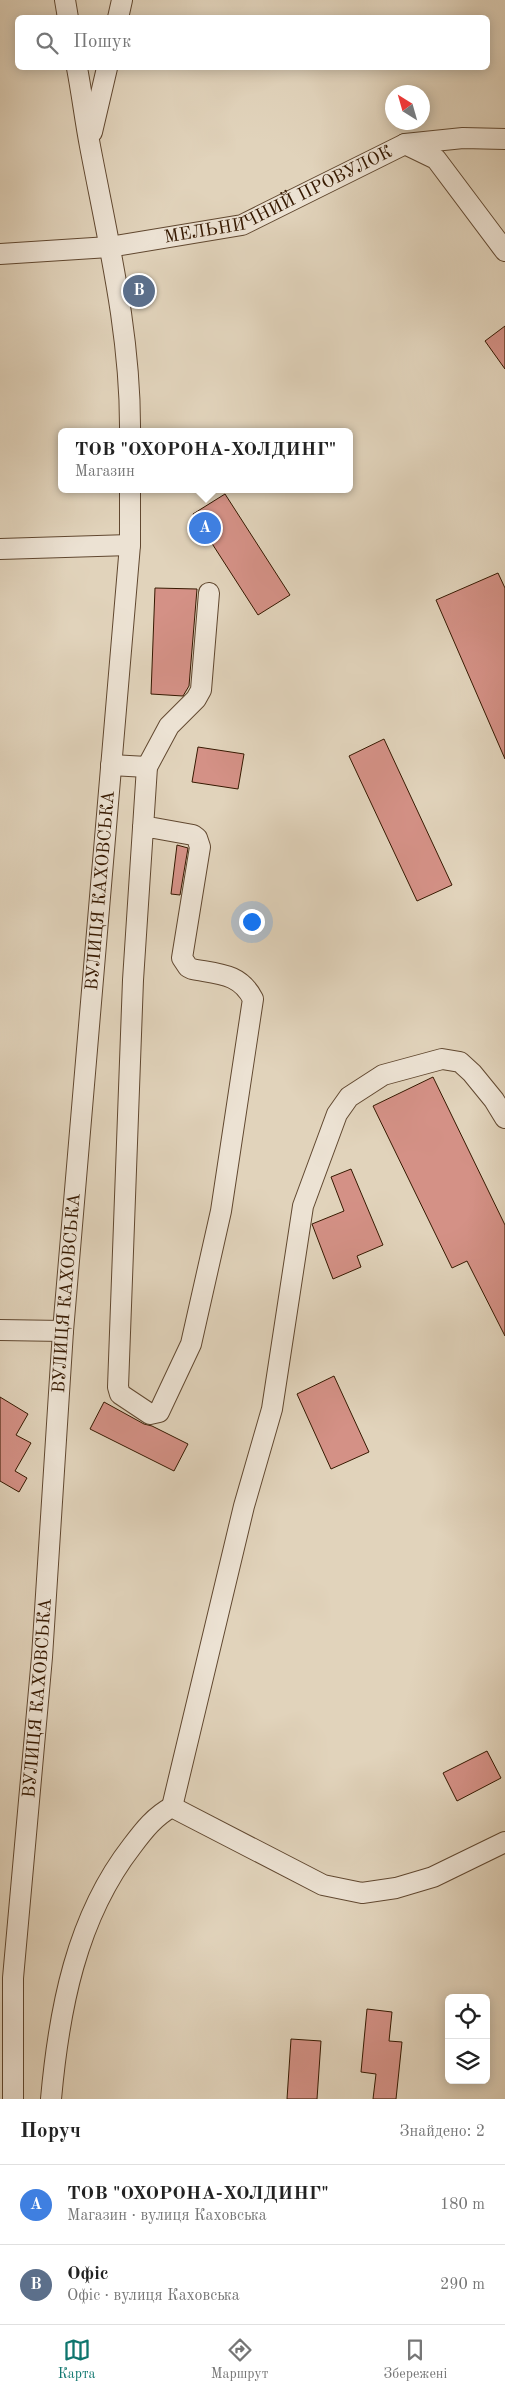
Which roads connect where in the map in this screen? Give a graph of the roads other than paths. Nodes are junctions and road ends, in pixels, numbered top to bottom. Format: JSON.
{"nodes":[{"id":1,"x":65,"y":0,"type":"edge"},
{"id":2,"x":122,"y":0,"type":"edge"},
{"id":3,"x":68,"y":15,"type":"edge"},
{"id":4,"x":119,"y":15,"type":"edge"},
{"id":5,"x":77,"y":70,"type":"edge"},
{"id":6,"x":106,"y":70,"type":"edge"},
{"id":7,"x":505,"y":140,"type":"edge"},
{"id":8,"x":89,"y":144,"type":"junction"},
{"id":9,"x":405,"y":144,"type":"junction"},
{"id":10,"x":110,"y":247,"type":"junction"},
{"id":11,"x":505,"y":251,"type":"edge"},
{"id":12,"x":0,"y":254,"type":"edge"},
{"id":13,"x":130,"y":428,"type":"edge"},
{"id":14,"x":130,"y":493,"type":"edge"},
{"id":15,"x":130,"y":545,"type":"junction"},
{"id":16,"x":0,"y":549,"type":"edge"},
{"id":17,"x":209,"y":593,"type":"dead end"},
{"id":18,"x":111,"y":764,"type":"junction"},
{"id":19,"x":147,"y":767,"type":"junction"},
{"id":20,"x":143,"y":826,"type":"junction"},
{"id":21,"x":505,"y":1118,"type":"edge"},
{"id":22,"x":0,"y":1330,"type":"edge"},
{"id":23,"x":63,"y":1331,"type":"junction"},
{"id":24,"x":172,"y":1807,"type":"junction"},
{"id":25,"x":505,"y":1842,"type":"edge"},
{"id":26,"x":6,"y":1978,"type":"edge"},
{"id":27,"x":13,"y":2099,"type":"edge"},
{"id":28,"x":51,"y":2099,"type":"edge"}],
"edges":[{"from":1,"to":3,"type":"street"},
{"from":2,"to":4,"type":"street"},
{"from":5,"to":8,"type":"street"},
{"from":6,"to":8,"type":"street"},
{"from":7,"to":9,"type":"street"},
{"from":8,"to":10,"type":"street"},
{"from":9,"to":10,"type":"street","name":"МЕЛЬНИЧНИЙ ПРОВУЛОК"},
{"from":9,"to":11,"type":"street","name":"МЕЛЬНИЧНИЙ ПРОВУЛОК"},
{"from":10,"to":12,"type":"street","name":"МЕЛЬНИЧНИЙ ПРОВУЛОК"},
{"from":10,"to":13,"type":"street"},
{"from":14,"to":15,"type":"street","name":"ВУЛИЦЯ КАХОВСЬКА"},
{"from":15,"to":16,"type":"street"},
{"from":15,"to":18,"type":"street","name":"ВУЛИЦЯ КАХОВСЬКА"},
{"from":17,"to":19,"type":"street"},
{"from":18,"to":19,"type":"street"},
{"from":18,"to":23,"type":"street","name":"ВУЛИЦЯ КАХОВСЬКА"},
{"from":19,"to":20,"type":"street"},
{"from":20,"to":20,"type":"street"},
{"from":21,"to":24,"type":"street"},
{"from":22,"to":23,"type":"street"},
{"from":23,"to":26,"type":"street","name":"ВУЛИЦЯ КАХОВСЬКА"},
{"from":24,"to":25,"type":"street"},
{"from":24,"to":28,"type":"street"},
{"from":26,"to":27,"type":"street","name":"ВУЛИЦЯ КАХОВСЬКА"}]}
